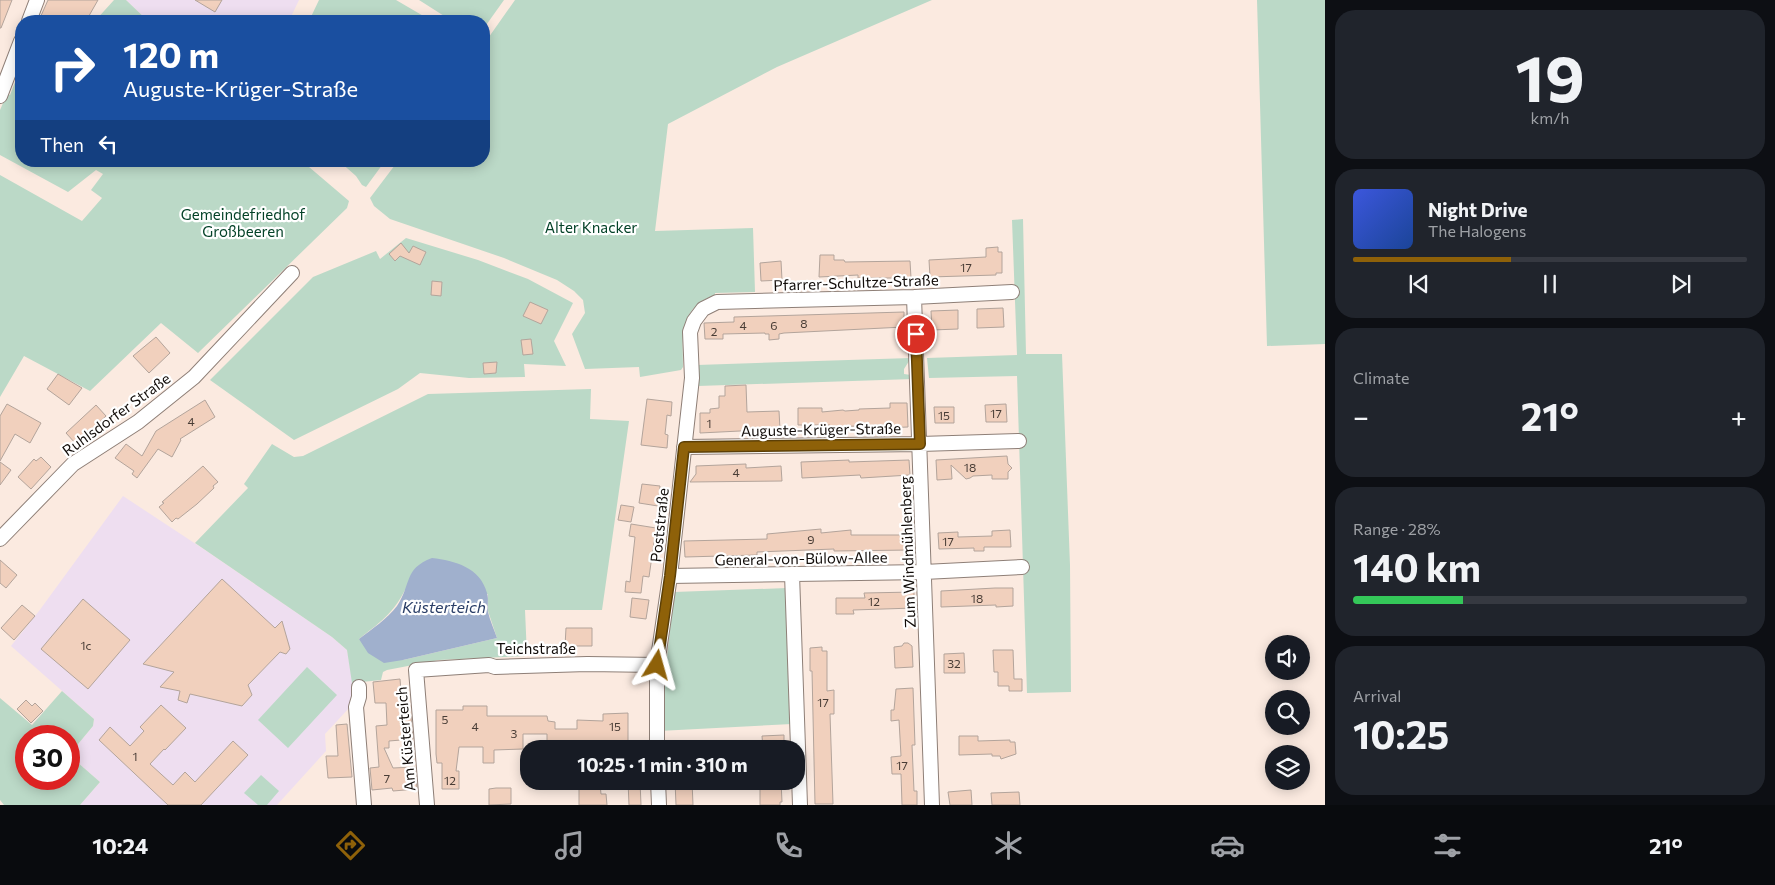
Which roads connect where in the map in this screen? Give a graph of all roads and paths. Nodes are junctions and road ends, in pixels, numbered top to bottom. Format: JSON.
{"nodes":[{"id":1,"x":37,"y":0,"type":"edge"},
{"id":2,"x":31,"y":15,"type":"edge"},
{"id":3,"x":15,"y":57,"type":"edge"},
{"id":4,"x":0,"y":96,"type":"edge"},
{"id":5,"x":292,"y":273,"type":"dead end"},
{"id":6,"x":1012,"y":292,"type":"dead end"},
{"id":7,"x":914,"y":297,"type":"junction"},
{"id":8,"x":703,"y":309,"type":"joint"},
{"id":9,"x":1019,"y":441,"type":"dead end"},
{"id":10,"x":920,"y":444,"type":"junction"},
{"id":11,"x":684,"y":447,"type":"junction"},
{"id":12,"x":0,"y":540,"type":"edge"},
{"id":13,"x":1022,"y":567,"type":"dead end"},
{"id":14,"x":924,"y":572,"type":"junction"},
{"id":15,"x":792,"y":574,"type":"junction"},
{"id":16,"x":670,"y":576,"type":"junction"},
{"id":17,"x":657,"y":665,"type":"junction"},
{"id":18,"x":416,"y":670,"type":"joint"},
{"id":19,"x":359,"y":687,"type":"dead end"},
{"id":20,"x":657,"y":740,"type":"edge"},
{"id":21,"x":658,"y":790,"type":"edge"},
{"id":22,"x":364,"y":805,"type":"edge"},
{"id":23,"x":427,"y":805,"type":"edge"},
{"id":24,"x":659,"y":805,"type":"edge"},
{"id":25,"x":800,"y":805,"type":"edge"},
{"id":26,"x":932,"y":805,"type":"edge"}],
"edges":[{"from":1,"to":2,"type":"street"},
{"from":3,"to":4,"type":"street"},
{"from":5,"to":12,"type":"street","name":"Ruhlsdorfer Straße"},
{"from":6,"to":7,"type":"street","name":"Pfarrer-Schultze-Straße"},
{"from":7,"to":8,"type":"street","name":"Pfarrer-Schultze-Straße"},
{"from":7,"to":10,"type":"street","name":"Zum Windmühlenberg"},
{"from":8,"to":11,"type":"street","name":"Poststraße"},
{"from":9,"to":10,"type":"street","name":"Auguste-Krüger-Straße"},
{"from":10,"to":11,"type":"street","name":"Auguste-Krüger-Straße"},
{"from":10,"to":14,"type":"street","name":"Zum Windmühlenberg"},
{"from":11,"to":16,"type":"street","name":"Poststraße"},
{"from":13,"to":14,"type":"street","name":"General-von-Bülow-Allee"},
{"from":14,"to":15,"type":"street","name":"General-von-Bülow-Allee"},
{"from":14,"to":26,"type":"street","name":"Zum Windmühlenberg"},
{"from":15,"to":16,"type":"street","name":"General-von-Bülow-Allee"},
{"from":15,"to":25,"type":"street"},
{"from":16,"to":17,"type":"street","name":"Poststraße"},
{"from":17,"to":18,"type":"street","name":"Teichstraße"},
{"from":17,"to":20,"type":"street","name":"Poststraße"},
{"from":18,"to":23,"type":"street","name":"Am Küsterteich"},
{"from":19,"to":22,"type":"street"},
{"from":21,"to":24,"type":"street"}]}
